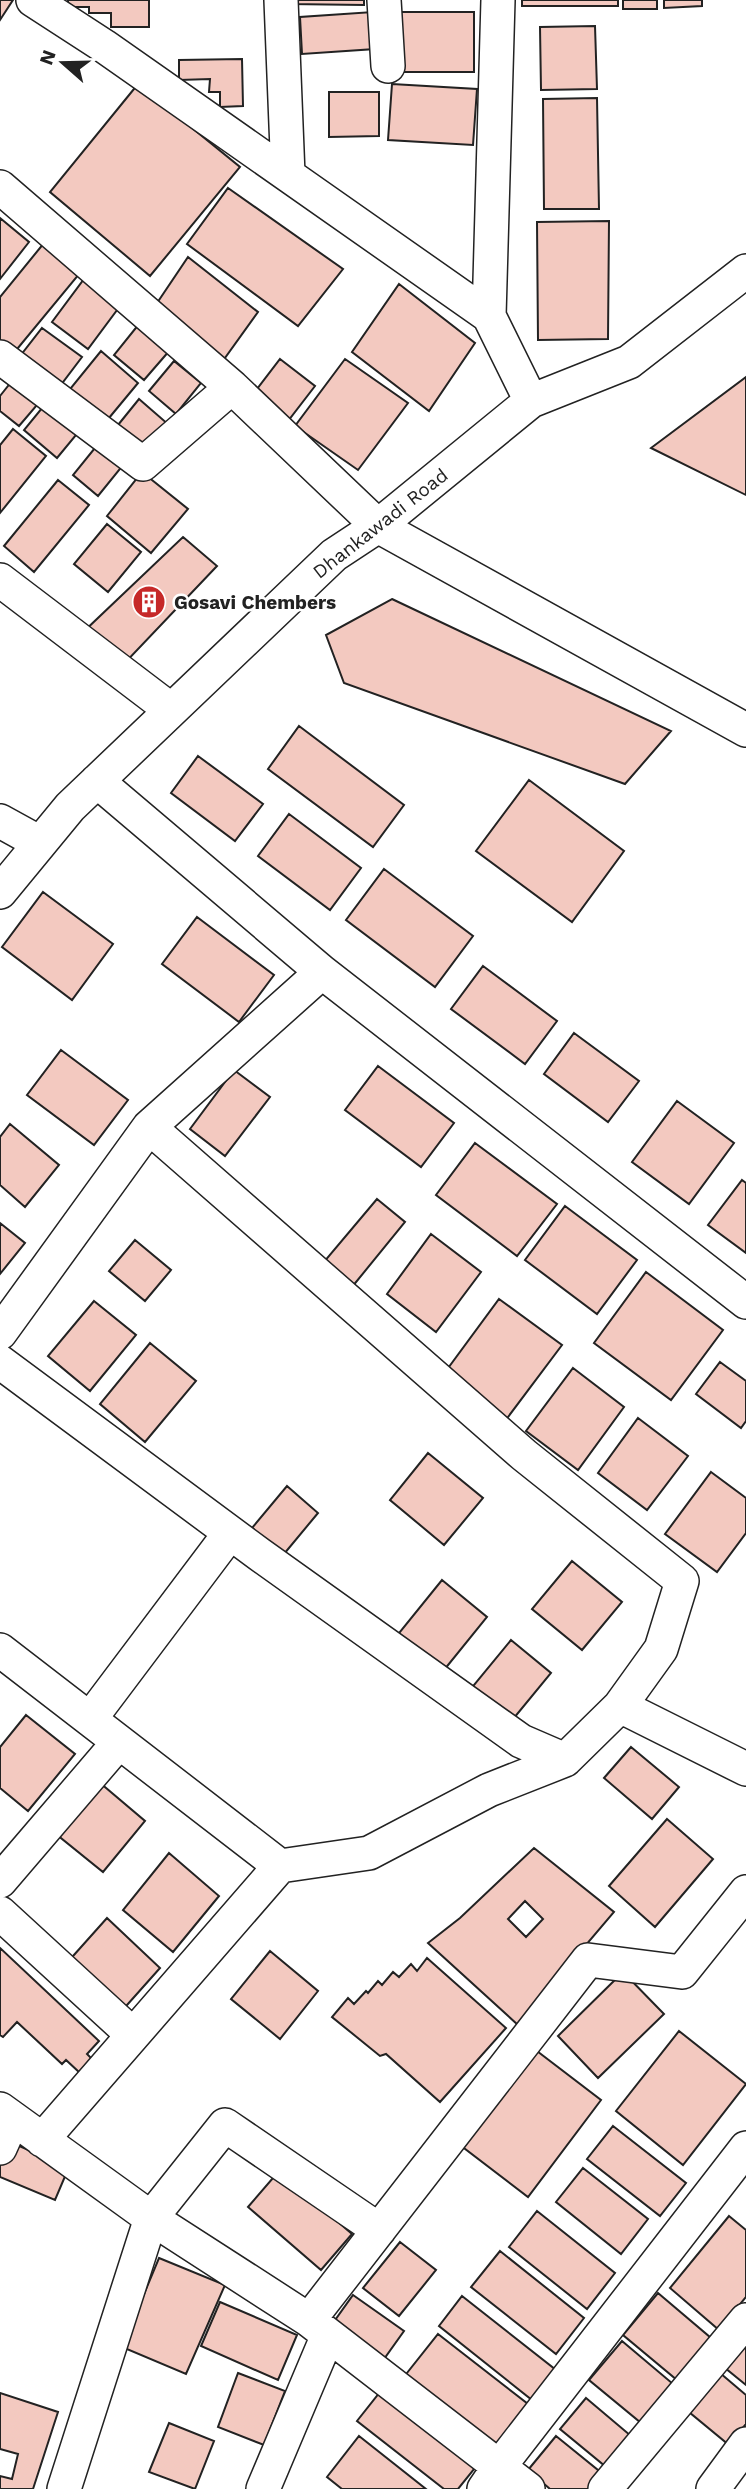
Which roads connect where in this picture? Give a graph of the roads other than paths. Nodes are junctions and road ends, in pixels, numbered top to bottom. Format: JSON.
{"nodes":[{"id":1,"x":33,"y":0,"type":"edge"},
{"id":2,"x":281,"y":0,"type":"edge"},
{"id":3,"x":384,"y":0,"type":"edge"},
{"id":4,"x":498,"y":0,"type":"edge"},
{"id":5,"x":388,"y":66,"type":"dead end"},
{"id":6,"x":288,"y":175,"type":"junction"},
{"id":7,"x":0,"y":187,"type":"edge"},
{"id":8,"x":746,"y":271,"type":"edge"},
{"id":9,"x":489,"y":316,"type":"junction"},
{"id":10,"x":0,"y":357,"type":"edge"},
{"id":11,"x":232,"y":387,"type":"junction"},
{"id":12,"x":531,"y":401,"type":"junction"},
{"id":13,"x":378,"y":526,"type":"junction"},
{"id":14,"x":0,"y":580,"type":"edge"},
{"id":15,"x":171,"y":710,"type":"junction"},
{"id":16,"x":746,"y":730,"type":"edge"},
{"id":17,"x":97,"y":781,"type":"junction"},
{"id":18,"x":0,"y":821,"type":"edge"},
{"id":19,"x":40,"y":843,"type":"junction"},
{"id":20,"x":0,"y":892,"type":"edge"},
{"id":21,"x":322,"y":972,"type":"junction"},
{"id":22,"x":149,"y":1128,"type":"junction"},
{"id":23,"x":746,"y":1302,"type":"edge"},
{"id":24,"x":0,"y":1333,"type":"edge"},
{"id":25,"x":0,"y":1362,"type":"edge"},
{"id":26,"x":230,"y":1533,"type":"junction"},
{"id":27,"x":0,"y":1650,"type":"edge"},
{"id":28,"x":620,"y":1706,"type":"junction"},
{"id":29,"x":90,"y":1719,"type":"junction"},
{"id":30,"x":119,"y":1742,"type":"junction"},
{"id":31,"x":565,"y":1760,"type":"junction"},
{"id":32,"x":737,"y":1765,"type":"edge"},
{"id":33,"x":746,"y":1795,"type":"edge"},
{"id":34,"x":280,"y":1866,"type":"junction"},
{"id":35,"x":0,"y":1881,"type":"edge"},
{"id":36,"x":746,"y":1892,"type":"edge"},
{"id":37,"x":0,"y":1913,"type":"edge"},
{"id":38,"x":133,"y":2035,"type":"junction"},
{"id":39,"x":4,"y":2125,"type":"edge"},
{"id":40,"x":42,"y":2140,"type":"junction"},
{"id":41,"x":746,"y":2148,"type":"edge"},
{"id":42,"x":151,"y":2218,"type":"junction"},
{"id":43,"x":379,"y":2230,"type":"junction"},
{"id":44,"x":746,"y":2320,"type":"edge"},
{"id":45,"x":318,"y":2328,"type":"junction"},
{"id":46,"x":746,"y":2444,"type":"edge"},
{"id":47,"x":491,"y":2478,"type":"edge"},
{"id":48,"x":64,"y":2489,"type":"edge"},
{"id":49,"x":263,"y":2489,"type":"edge"},
{"id":50,"x":528,"y":2489,"type":"edge"},
{"id":51,"x":605,"y":2489,"type":"edge"},
{"id":52,"x":713,"y":2489,"type":"edge"}],
"edges":[{"from":1,"to":6,"type":"street"},
{"from":2,"to":6,"type":"street"},
{"from":3,"to":5,"type":"street"},
{"from":4,"to":9,"type":"street"},
{"from":6,"to":9,"type":"street"},
{"from":7,"to":11,"type":"street"},
{"from":8,"to":12,"type":"street","name":"Dhankawadi Road"},
{"from":9,"to":12,"type":"street"},
{"from":10,"to":11,"type":"street"},
{"from":11,"to":13,"type":"street"},
{"from":12,"to":13,"type":"street","name":"Dhankawadi Road"},
{"from":13,"to":15,"type":"street","name":"Dhankawadi Road"},
{"from":13,"to":16,"type":"street"},
{"from":14,"to":15,"type":"street"},
{"from":15,"to":17,"type":"street","name":"Dhankawadi Road"},
{"from":17,"to":19,"type":"street","name":"Dhankawadi Road"},
{"from":17,"to":21,"type":"street"},
{"from":18,"to":19,"type":"street"},
{"from":19,"to":20,"type":"street","name":"Dhankawadi Road"},
{"from":21,"to":22,"type":"street"},
{"from":21,"to":23,"type":"street"},
{"from":22,"to":24,"type":"street"},
{"from":22,"to":28,"type":"street"},
{"from":25,"to":26,"type":"street"},
{"from":26,"to":29,"type":"street"},
{"from":26,"to":31,"type":"street"},
{"from":27,"to":29,"type":"street"},
{"from":28,"to":31,"type":"street"},
{"from":28,"to":32,"type":"street"},
{"from":29,"to":30,"type":"street"},
{"from":30,"to":34,"type":"street"},
{"from":30,"to":35,"type":"street"},
{"from":31,"to":34,"type":"street"},
{"from":32,"to":33,"type":"street"},
{"from":34,"to":38,"type":"street"},
{"from":36,"to":43,"type":"street"},
{"from":37,"to":38,"type":"street"},
{"from":38,"to":40,"type":"street"},
{"from":39,"to":40,"type":"street"},
{"from":40,"to":42,"type":"street"},
{"from":41,"to":47,"type":"street"},
{"from":42,"to":43,"type":"street"},
{"from":42,"to":45,"type":"street"},
{"from":42,"to":48,"type":"street"},
{"from":43,"to":45,"type":"street"},
{"from":44,"to":51,"type":"street"},
{"from":45,"to":47,"type":"street"},
{"from":45,"to":49,"type":"street"},
{"from":46,"to":52,"type":"street"},
{"from":47,"to":50,"type":"street"}]}
